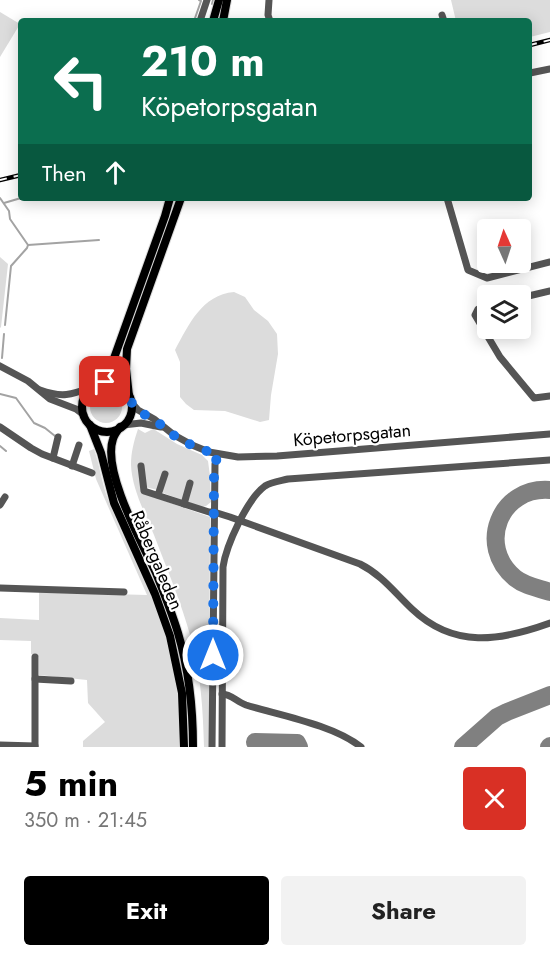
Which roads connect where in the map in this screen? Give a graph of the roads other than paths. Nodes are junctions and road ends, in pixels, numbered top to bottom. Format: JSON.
{"nodes":[{"id":1,"x":207,"y":0,"type":"edge"},
{"id":2,"x":219,"y":0,"type":"edge"},
{"id":3,"x":227,"y":0,"type":"edge"},
{"id":4,"x":269,"y":0,"type":"edge"},
{"id":5,"x":201,"y":18,"type":"edge"},
{"id":6,"x":214,"y":18,"type":"edge"},
{"id":7,"x":224,"y":18,"type":"edge"},
{"id":8,"x":269,"y":18,"type":"edge"},
{"id":9,"x":550,"y":69,"type":"edge"},
{"id":10,"x":532,"y":73,"type":"edge"},
{"id":11,"x":169,"y":201,"type":"edge"},
{"id":12,"x":180,"y":201,"type":"edge"},
{"id":13,"x":448,"y":201,"type":"edge"},
{"id":14,"x":550,"y":262,"type":"edge"},
{"id":15,"x":550,"y":291,"type":"edge"},
{"id":16,"x":531,"y":295,"type":"edge"},
{"id":17,"x":489,"y":339,"type":"edge"},
{"id":18,"x":0,"y":366,"type":"edge"},
{"id":19,"x":95,"y":385,"type":"junction"},
{"id":20,"x":36,"y":388,"type":"junction"},
{"id":21,"x":550,"y":396,"type":"edge"},
{"id":22,"x":130,"y":399,"type":"junction"},
{"id":23,"x":84,"y":415,"type":"junction"},
{"id":24,"x":90,"y":425,"type":"junction"},
{"id":25,"x":121,"y":426,"type":"junction"},
{"id":26,"x":0,"y":427,"type":"edge"},
{"id":27,"x":164,"y":428,"type":"junction"},
{"id":28,"x":550,"y":434,"type":"edge"},
{"id":29,"x":58,"y":437,"type":"dead end"},
{"id":30,"x":79,"y":445,"type":"dead end"},
{"id":31,"x":218,"y":454,"type":"junction"},
{"id":32,"x":53,"y":458,"type":"junction"},
{"id":33,"x":550,"y":460,"type":"edge"},
{"id":34,"x":72,"y":466,"type":"junction"},
{"id":35,"x":141,"y":466,"type":"dead end"},
{"id":36,"x":92,"y":473,"type":"dead end"},
{"id":37,"x":165,"y":474,"type":"dead end"},
{"id":38,"x":190,"y":483,"type":"dead end"},
{"id":39,"x":158,"y":495,"type":"junction"},
{"id":40,"x":5,"y":497,"type":"dead end"},
{"id":41,"x":184,"y":504,"type":"junction"},
{"id":42,"x":0,"y":505,"type":"edge"},
{"id":43,"x":214,"y":512,"type":"junction"},
{"id":44,"x":240,"y":521,"type":"junction"},
{"id":45,"x":0,"y":588,"type":"edge"},
{"id":46,"x":124,"y":592,"type":"dead end"},
{"id":47,"x":550,"y":623,"type":"edge"},
{"id":48,"x":36,"y":657,"type":"dead end"},
{"id":49,"x":35,"y":679,"type":"junction"},
{"id":50,"x":72,"y":681,"type":"dead end"},
{"id":51,"x":222,"y":694,"type":"junction"},
{"id":52,"x":0,"y":745,"type":"edge"},
{"id":53,"x":35,"y":746,"type":"edge"},
{"id":54,"x":184,"y":747,"type":"edge"},
{"id":55,"x":193,"y":747,"type":"edge"},
{"id":56,"x":212,"y":747,"type":"edge"},
{"id":57,"x":222,"y":747,"type":"edge"},
{"id":58,"x":361,"y":747,"type":"edge"}],
"edges":[{"from":1,"to":5,"type":"street"},
{"from":2,"to":6,"type":"main road"},
{"from":3,"to":7,"type":"main road"},
{"from":4,"to":8,"type":"street"},
{"from":9,"to":10,"type":"street"},
{"from":11,"to":19,"type":"main road"},
{"from":12,"to":22,"type":"main road"},
{"from":13,"to":14,"type":"street"},
{"from":15,"to":16,"type":"street"},
{"from":17,"to":21,"type":"street"},
{"from":18,"to":20,"type":"street"},
{"from":19,"to":20,"type":"street"},
{"from":19,"to":22,"type":"main road"},
{"from":19,"to":23,"type":"main road"},
{"from":20,"to":23,"type":"street"},
{"from":22,"to":25,"type":"main road"},
{"from":22,"to":27,"type":"street","name":"Köpetorpsgatan"},
{"from":23,"to":24,"type":"main road"},
{"from":24,"to":25,"type":"main road"},
{"from":24,"to":54,"type":"main road","name":"Råbergaleden"},
{"from":25,"to":27,"type":"street","name":"Köpetorpsgatan"},
{"from":25,"to":55,"type":"main road","name":"Råbergaleden"},
{"from":26,"to":32,"type":"street"},
{"from":27,"to":31,"type":"street","name":"Köpetorpsgatan"},
{"from":28,"to":31,"type":"street","name":"Köpetorpsgatan"},
{"from":29,"to":32,"type":"street"},
{"from":30,"to":34,"type":"street"},
{"from":31,"to":43,"type":"street"},
{"from":32,"to":34,"type":"street"},
{"from":33,"to":44,"type":"street"},
{"from":34,"to":36,"type":"street"},
{"from":35,"to":39,"type":"street"},
{"from":37,"to":39,"type":"street"},
{"from":38,"to":41,"type":"street"},
{"from":39,"to":41,"type":"street"},
{"from":40,"to":42,"type":"street"},
{"from":41,"to":43,"type":"street"},
{"from":43,"to":44,"type":"street"},
{"from":43,"to":56,"type":"street"},
{"from":44,"to":47,"type":"street"},
{"from":44,"to":51,"type":"street"},
{"from":45,"to":46,"type":"street"},
{"from":48,"to":49,"type":"street"},
{"from":49,"to":50,"type":"street"},
{"from":49,"to":53,"type":"street"},
{"from":51,"to":57,"type":"street"},
{"from":51,"to":58,"type":"street"},
{"from":52,"to":53,"type":"street"}]}
